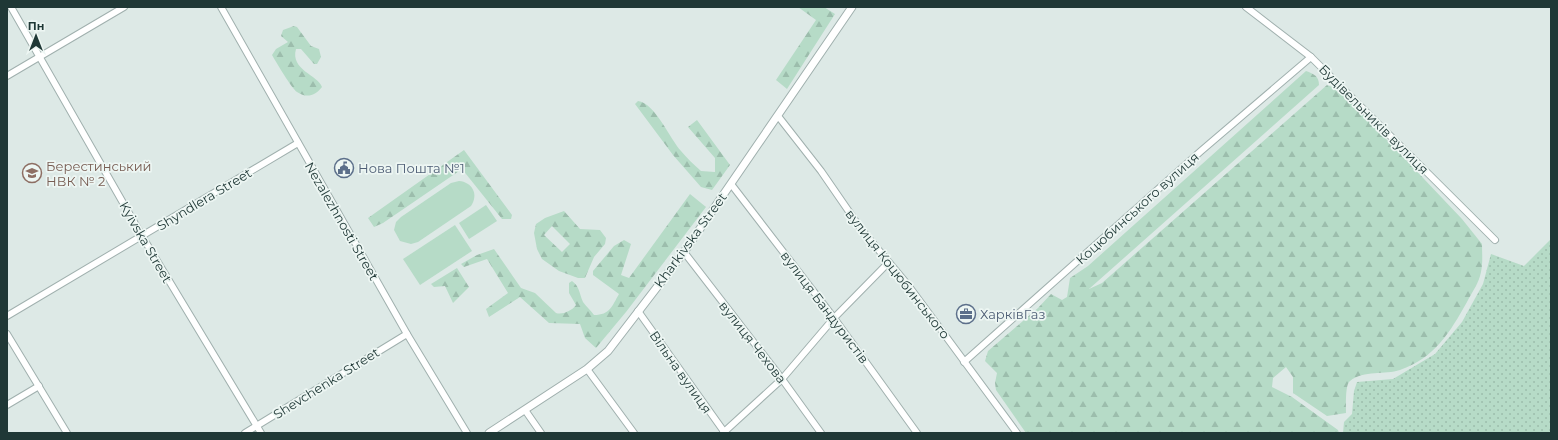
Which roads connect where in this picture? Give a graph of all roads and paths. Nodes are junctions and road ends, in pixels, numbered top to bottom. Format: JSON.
{"nodes":[{"id":1,"x":11,"y":7,"type":"edge"},
{"id":2,"x":124,"y":7,"type":"edge"},
{"id":3,"x":221,"y":7,"type":"edge"},
{"id":4,"x":852,"y":7,"type":"edge"},
{"id":5,"x":1246,"y":7,"type":"edge"},
{"id":6,"x":40,"y":57,"type":"junction"},
{"id":7,"x":1311,"y":57,"type":"junction"},
{"id":8,"x":7,"y":76,"type":"edge"},
{"id":9,"x":778,"y":116,"type":"junction"},
{"id":10,"x":298,"y":143,"type":"junction"},
{"id":11,"x":731,"y":184,"type":"junction"},
{"id":12,"x":142,"y":236,"type":"junction"},
{"id":13,"x":1496,"y":240,"type":"dead end"},
{"id":14,"x":684,"y":252,"type":"junction"},
{"id":15,"x":888,"y":263,"type":"junction"},
{"id":16,"x":638,"y":310,"type":"junction"},
{"id":17,"x":7,"y":316,"type":"edge"},
{"id":18,"x":834,"y":318,"type":"junction"},
{"id":19,"x":7,"y":334,"type":"edge"},
{"id":20,"x":407,"y":334,"type":"junction"},
{"id":21,"x":964,"y":362,"type":"junction"},
{"id":22,"x":587,"y":369,"type":"junction"},
{"id":23,"x":782,"y":379,"type":"junction"},
{"id":24,"x":39,"y":386,"type":"junction"},
{"id":25,"x":7,"y":405,"type":"edge"},
{"id":26,"x":525,"y":410,"type":"junction"},
{"id":27,"x":257,"y":426,"type":"junction"},
{"id":28,"x":67,"y":433,"type":"edge"},
{"id":29,"x":245,"y":433,"type":"edge"},
{"id":30,"x":260,"y":433,"type":"edge"},
{"id":31,"x":467,"y":433,"type":"edge"},
{"id":32,"x":489,"y":433,"type":"edge"},
{"id":33,"x":541,"y":433,"type":"edge"},
{"id":34,"x":634,"y":433,"type":"edge"},
{"id":35,"x":724,"y":433,"type":"edge"},
{"id":36,"x":821,"y":433,"type":"edge"},
{"id":37,"x":917,"y":433,"type":"edge"},
{"id":38,"x":1017,"y":433,"type":"edge"}],
"edges":[{"from":1,"to":6,"type":"street","name":"Kyivska Street"},
{"from":2,"to":6,"type":"street"},
{"from":3,"to":10,"type":"street","name":"Nezalezhnosti Street"},
{"from":4,"to":9,"type":"street","name":"Kharkivska Street"},
{"from":5,"to":7,"type":"street","name":"Будівельників вулиця"},
{"from":6,"to":8,"type":"street"},
{"from":6,"to":12,"type":"street","name":"Kyivska Street"},
{"from":7,"to":13,"type":"street","name":"Будівельників вулиця"},
{"from":7,"to":21,"type":"street","name":"Коцюбинського вулиця"},
{"from":9,"to":11,"type":"street","name":"Kharkivska Street"},
{"from":9,"to":15,"type":"street","name":"вулиця Коцюбинського"},
{"from":10,"to":12,"type":"street","name":"Shyndlera Street"},
{"from":10,"to":20,"type":"street","name":"Nezalezhnosti Street"},
{"from":11,"to":14,"type":"street","name":"Kharkivska Street"},
{"from":11,"to":18,"type":"street","name":"вулиця Бандуристів"},
{"from":12,"to":17,"type":"street","name":"Shyndlera Street"},
{"from":12,"to":27,"type":"street","name":"Kyivska Street"},
{"from":14,"to":16,"type":"street","name":"Kharkivska Street"},
{"from":14,"to":23,"type":"street","name":"вулиця Чехова"},
{"from":15,"to":18,"type":"street"},
{"from":15,"to":21,"type":"street","name":"вулиця Коцюбинського"},
{"from":16,"to":22,"type":"street","name":"Kharkivska Street"},
{"from":16,"to":35,"type":"street","name":"Вільна вулиця"},
{"from":18,"to":23,"type":"street"},
{"from":18,"to":37,"type":"street","name":"вулиця Бандуристів"},
{"from":19,"to":24,"type":"street"},
{"from":20,"to":27,"type":"street","name":"Shevchenka Street"},
{"from":20,"to":31,"type":"street","name":"Nezalezhnosti Street"},
{"from":21,"to":38,"type":"street","name":"вулиця Коцюбинського"},
{"from":22,"to":26,"type":"street","name":"Kharkivska Street"},
{"from":22,"to":34,"type":"street"},
{"from":23,"to":35,"type":"street"},
{"from":23,"to":36,"type":"street","name":"вулиця Чехова"},
{"from":24,"to":25,"type":"street"},
{"from":24,"to":28,"type":"street"},
{"from":26,"to":32,"type":"street","name":"Kharkivska Street"},
{"from":26,"to":33,"type":"street"},
{"from":27,"to":29,"type":"street","name":"Shevchenka Street"},
{"from":27,"to":30,"type":"street","name":"Kyivska Street"}]}
